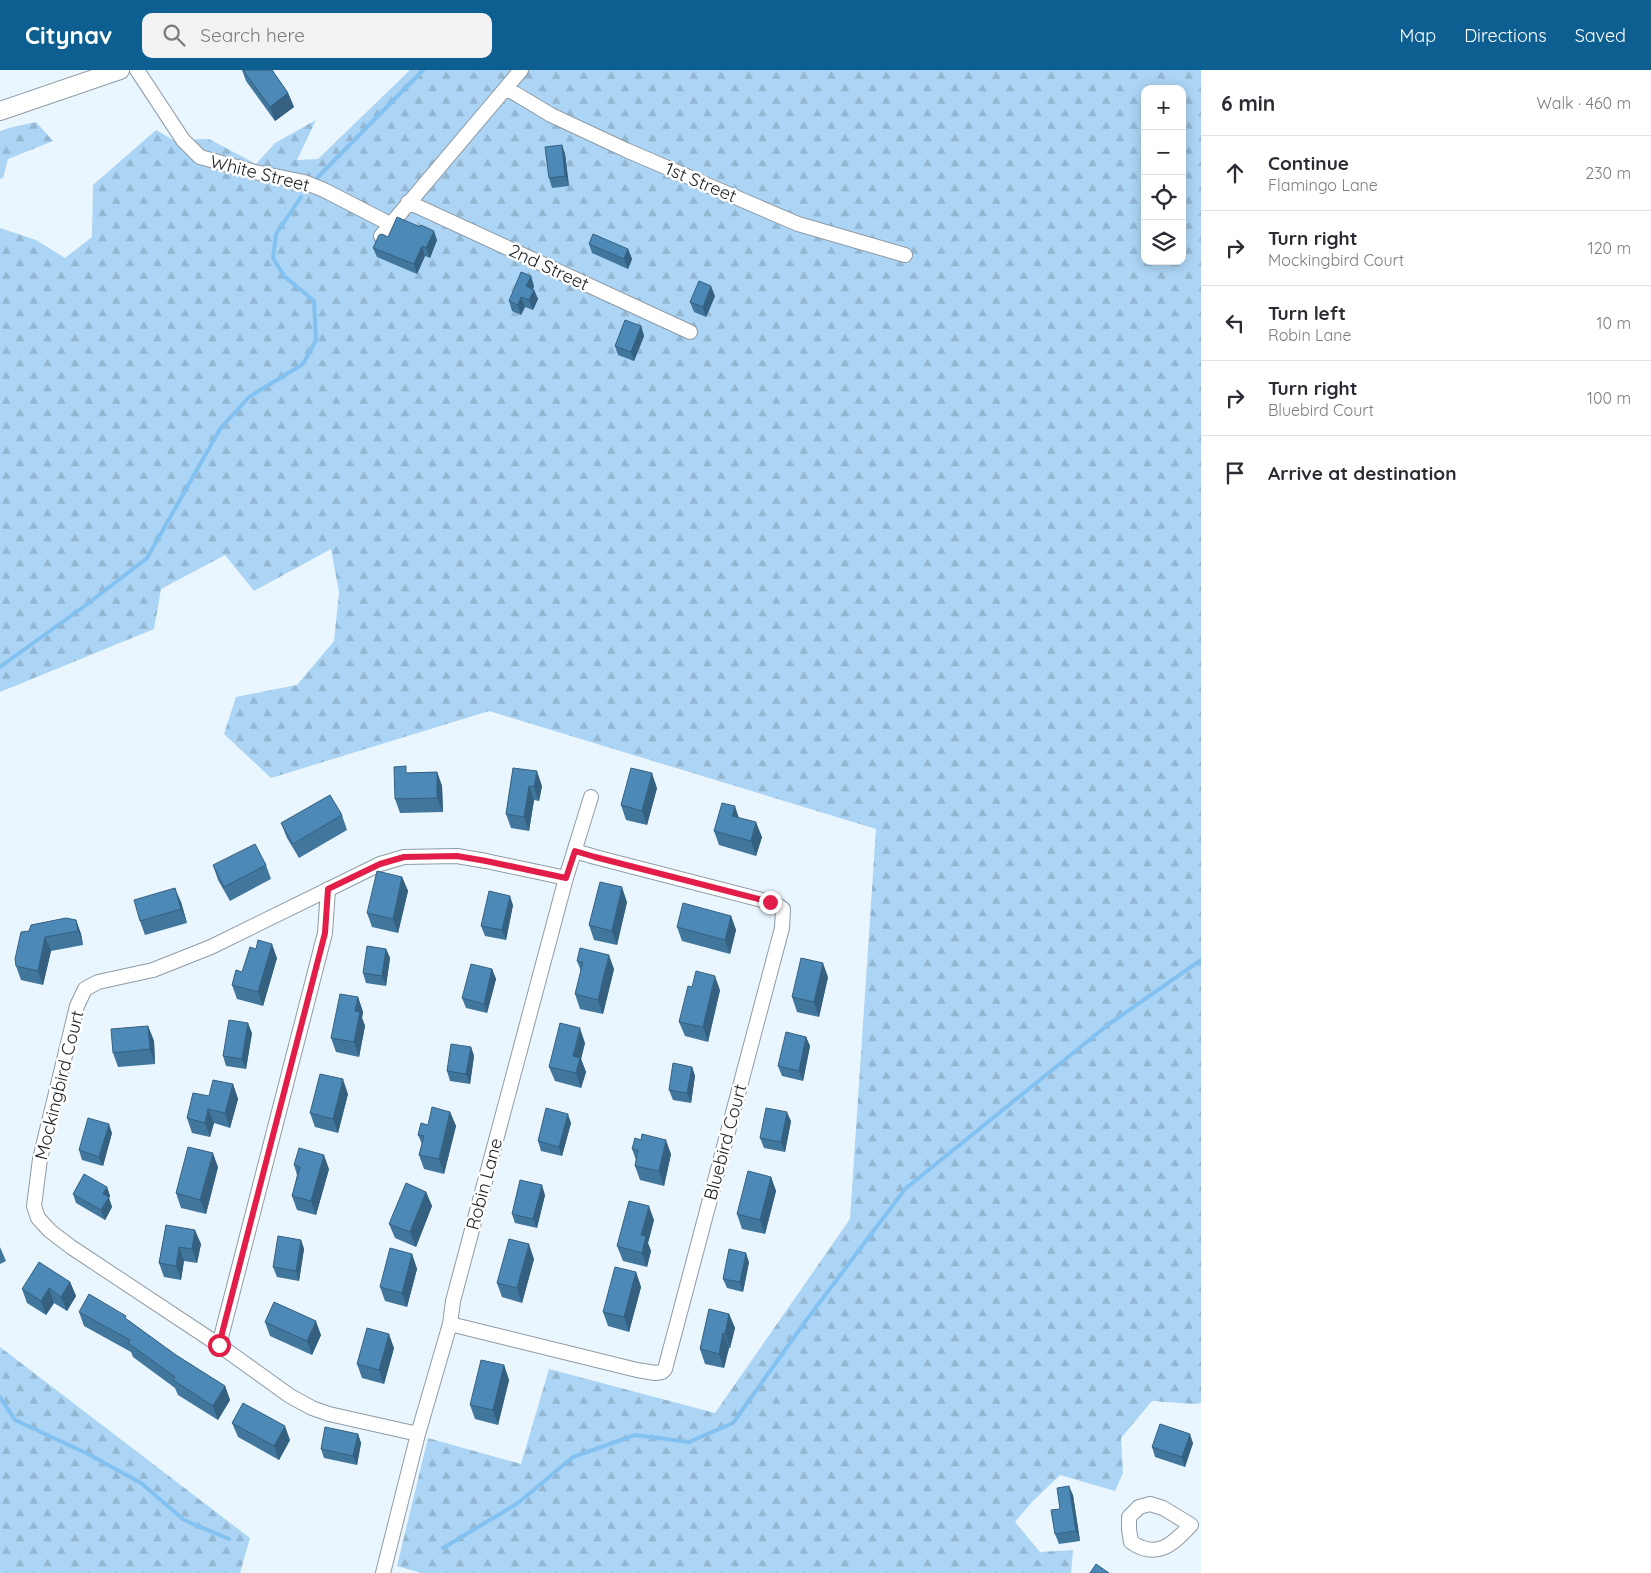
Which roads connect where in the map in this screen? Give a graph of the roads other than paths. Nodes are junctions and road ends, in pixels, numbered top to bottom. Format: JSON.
{"nodes":[{"id":1,"x":120,"y":70,"type":"edge"},
{"id":2,"x":137,"y":70,"type":"edge"},
{"id":3,"x":521,"y":70,"type":"edge"},
{"id":4,"x":506,"y":88,"type":"junction"},
{"id":5,"x":0,"y":111,"type":"edge"},
{"id":6,"x":408,"y":202,"type":"junction"},
{"id":7,"x":390,"y":224,"type":"junction"},
{"id":8,"x":381,"y":236,"type":"edge"},
{"id":9,"x":905,"y":255,"type":"dead end"},
{"id":10,"x":690,"y":332,"type":"dead end"},
{"id":11,"x":591,"y":797,"type":"dead end"},
{"id":12,"x":575,"y":851,"type":"junction"},
{"id":13,"x":566,"y":878,"type":"junction"},
{"id":14,"x":328,"y":889,"type":"junction"},
{"id":15,"x":450,"y":1324,"type":"junction"},
{"id":16,"x":219,"y":1345,"type":"junction"},
{"id":17,"x":418,"y":1434,"type":"junction"},
{"id":18,"x":383,"y":1573,"type":"edge"}],
"edges":[{"from":1,"to":5,"type":"street"},
{"from":2,"to":7,"type":"street","name":"White Street"},
{"from":3,"to":4,"type":"street"},
{"from":4,"to":6,"type":"street"},
{"from":4,"to":9,"type":"street","name":"1st Street"},
{"from":6,"to":7,"type":"street"},
{"from":6,"to":10,"type":"street","name":"2nd Street"},
{"from":7,"to":8,"type":"street"},
{"from":11,"to":12,"type":"street","name":"Robin Lane"},
{"from":12,"to":13,"type":"street","name":"Robin Lane"},
{"from":12,"to":15,"type":"street","name":"Bluebird Court"},
{"from":13,"to":14,"type":"street","name":"Mockingbird Court"},
{"from":13,"to":15,"type":"street","name":"Robin Lane"},
{"from":14,"to":16,"type":"street"},
{"from":14,"to":16,"type":"street","name":"Mockingbird Court"},
{"from":15,"to":17,"type":"street","name":"Robin Lane"},
{"from":16,"to":17,"type":"street","name":"Mockingbird Court"},
{"from":17,"to":18,"type":"street","name":"Robin Lane"}]}
